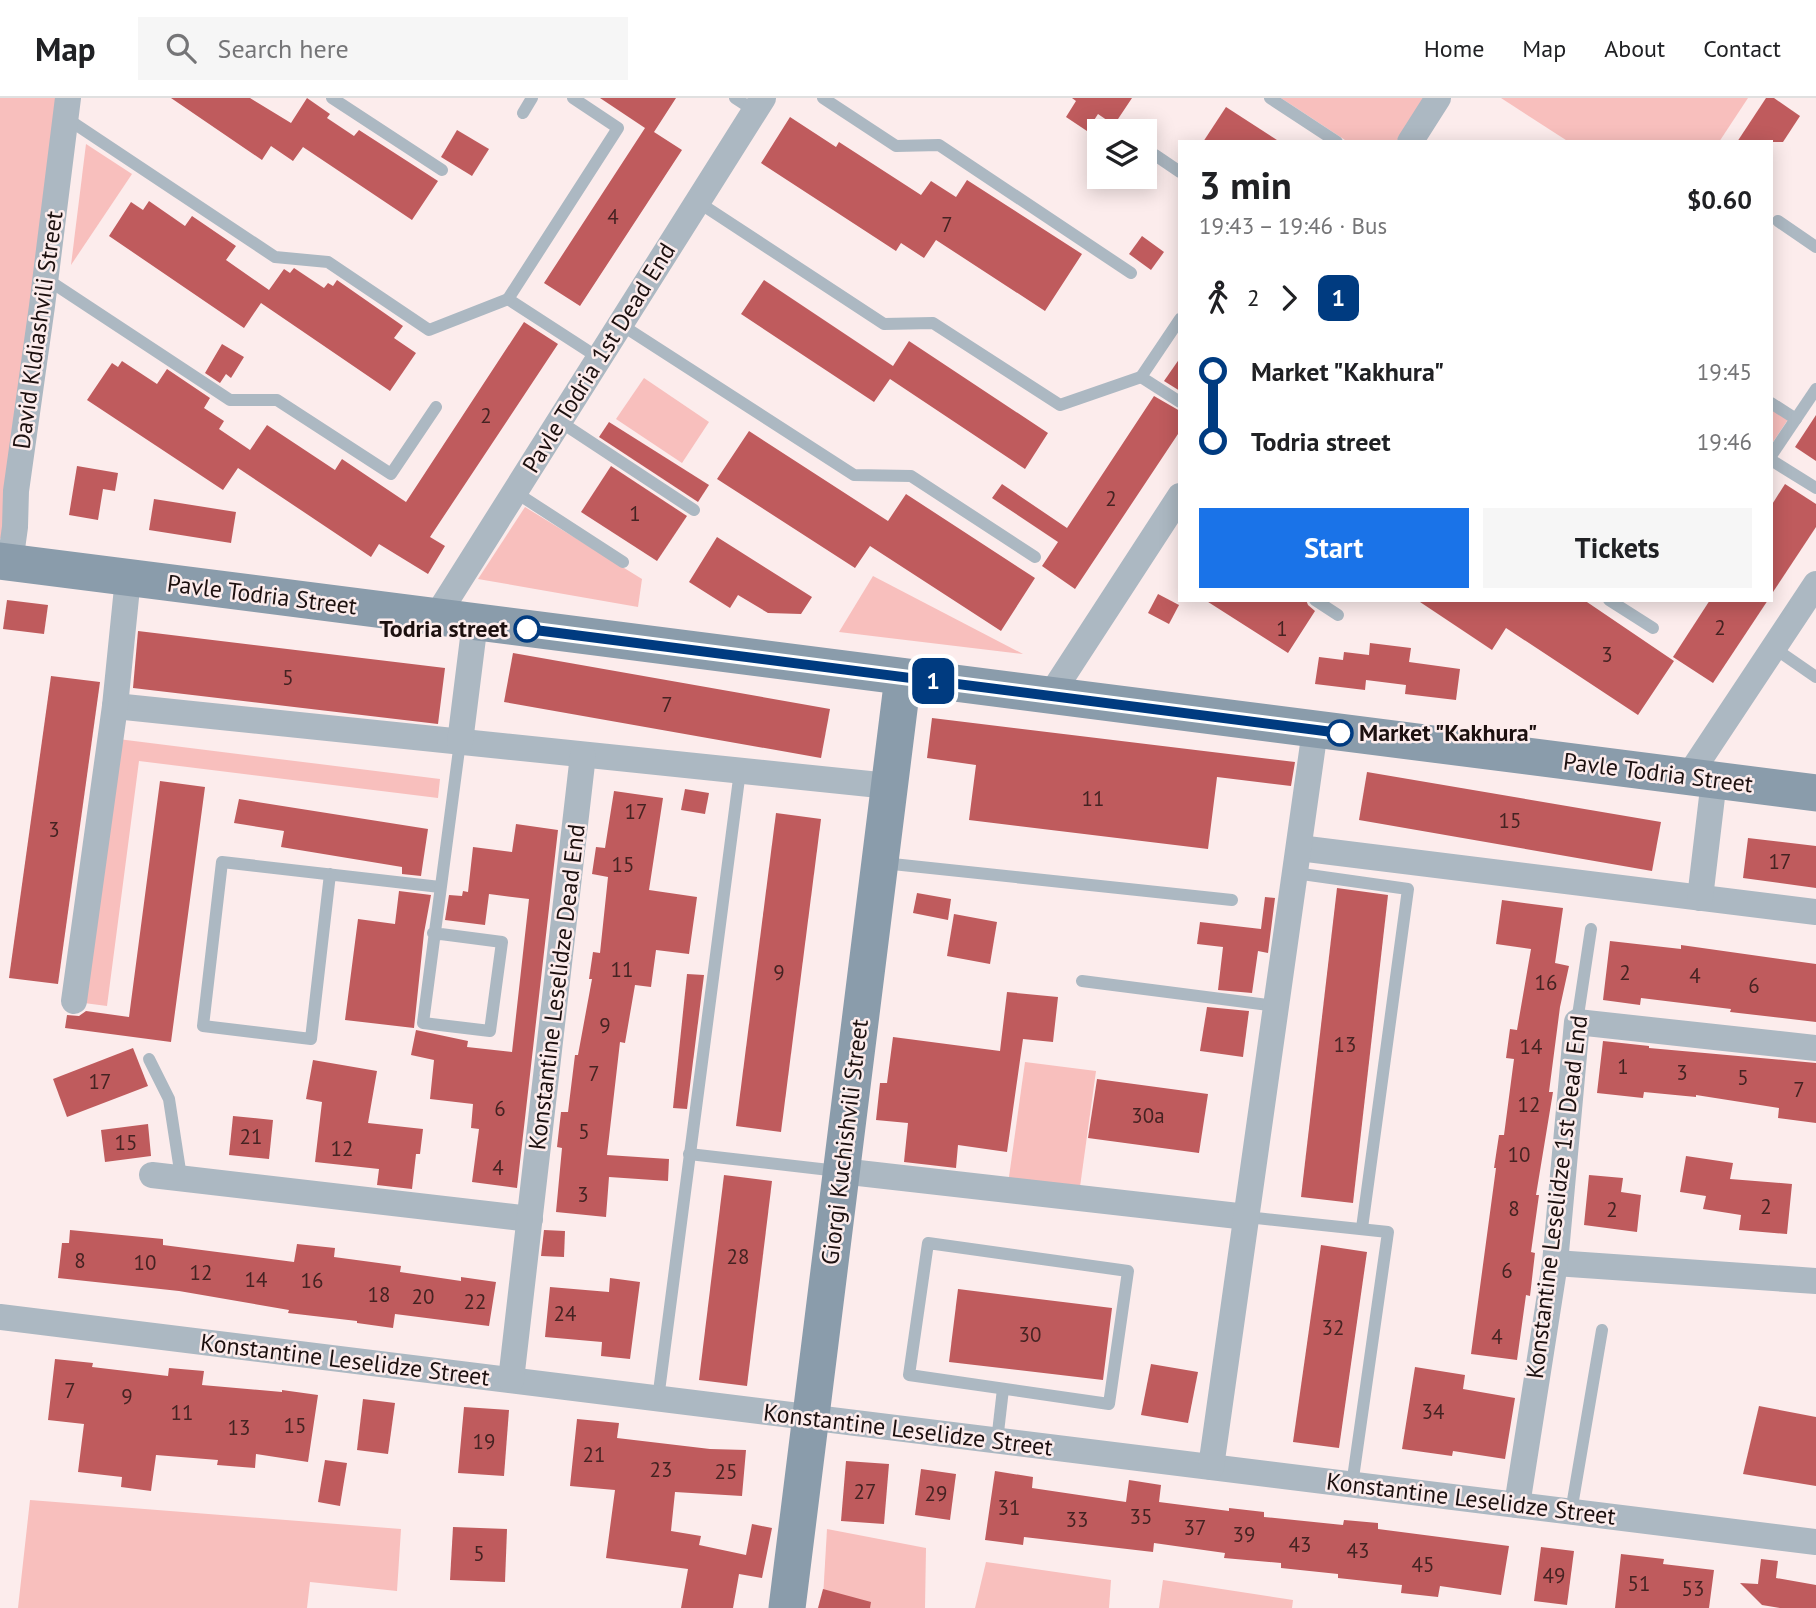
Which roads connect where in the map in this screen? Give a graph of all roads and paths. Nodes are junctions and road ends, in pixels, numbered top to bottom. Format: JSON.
{"nodes":[{"id":1,"x":332,"y":98,"type":"edge"},
{"id":2,"x":532,"y":98,"type":"edge"},
{"id":3,"x":573,"y":98,"type":"edge"},
{"id":4,"x":823,"y":98,"type":"edge"},
{"id":5,"x":1270,"y":98,"type":"edge"},
{"id":6,"x":1438,"y":98,"type":"edge"},
{"id":7,"x":751,"y":102,"type":"edge"},
{"id":8,"x":67,"y":108,"type":"edge"},
{"id":9,"x":523,"y":113,"type":"dead end"},
{"id":10,"x":1334,"y":140,"type":"edge"},
{"id":11,"x":1411,"y":140,"type":"edge"},
{"id":12,"x":1157,"y":156,"type":"edge"},
{"id":13,"x":442,"y":170,"type":"dead end"},
{"id":14,"x":1178,"y":171,"type":"edge"},
{"id":15,"x":698,"y":202,"type":"junction"},
{"id":16,"x":1778,"y":222,"type":"dead end"},
{"id":17,"x":1816,"y":247,"type":"edge"},
{"id":18,"x":1131,"y":273,"type":"dead end"},
{"id":19,"x":46,"y":278,"type":"junction"},
{"id":20,"x":508,"y":299,"type":"junction"},
{"id":21,"x":1178,"y":322,"type":"edge"},
{"id":22,"x":620,"y":324,"type":"junction"},
{"id":23,"x":599,"y":358,"type":"junction"},
{"id":24,"x":1141,"y":377,"type":"junction"},
{"id":25,"x":1816,"y":389,"type":"edge"},
{"id":26,"x":1178,"y":401,"type":"edge"},
{"id":27,"x":1773,"y":404,"type":"edge"},
{"id":28,"x":436,"y":407,"type":"dead end"},
{"id":29,"x":1796,"y":419,"type":"junction"},
{"id":30,"x":559,"y":421,"type":"junction"},
{"id":31,"x":1773,"y":455,"type":"edge"},
{"id":32,"x":1773,"y":459,"type":"edge"},
{"id":33,"x":1816,"y":488,"type":"edge"},
{"id":34,"x":515,"y":492,"type":"junction"},
{"id":35,"x":1177,"y":504,"type":"edge"},
{"id":36,"x":694,"y":510,"type":"dead end"},
{"id":37,"x":1035,"y":556,"type":"dead end"},
{"id":38,"x":623,"y":562,"type":"dead end"},
{"id":39,"x":4,"y":564,"type":"edge"},
{"id":40,"x":128,"y":578,"type":"junction"},
{"id":41,"x":1813,"y":593,"type":"edge"},
{"id":42,"x":1318,"y":602,"type":"edge"},
{"id":43,"x":1612,"y":602,"type":"edge"},
{"id":44,"x":1338,"y":615,"type":"dead end"},
{"id":45,"x":436,"y":617,"type":"junction"},
{"id":46,"x":475,"y":622,"type":"junction"},
{"id":47,"x":1653,"y":628,"type":"dead end"},
{"id":48,"x":1774,"y":648,"type":"junction"},
{"id":49,"x":903,"y":677,"type":"junction"},
{"id":50,"x":1816,"y":677,"type":"edge"},
{"id":51,"x":1050,"y":696,"type":"junction"},
{"id":52,"x":115,"y":706,"type":"junction"},
{"id":53,"x":1315,"y":730,"type":"junction"},
{"id":54,"x":460,"y":742,"type":"junction"},
{"id":55,"x":583,"y":755,"type":"junction"},
{"id":56,"x":740,"y":771,"type":"junction"},
{"id":57,"x":1701,"y":778,"type":"junction"},
{"id":58,"x":889,"y":786,"type":"junction"},
{"id":59,"x":1816,"y":793,"type":"edge"},
{"id":60,"x":1297,"y":861,"type":"junction"},
{"id":61,"x":880,"y":863,"type":"junction"},
{"id":62,"x":330,"y":874,"type":"junction"},
{"id":63,"x":440,"y":887,"type":"junction"},
{"id":64,"x":1700,"y":898,"type":"junction"},
{"id":65,"x":1232,"y":900,"type":"dead end"},
{"id":66,"x":1816,"y":912,"type":"edge"},
{"id":67,"x":1591,"y":929,"type":"dead end"},
{"id":68,"x":433,"y":933,"type":"junction"},
{"id":69,"x":1082,"y":981,"type":"dead end"},
{"id":70,"x":74,"y":1001,"type":"dead end"},
{"id":71,"x":1276,"y":1006,"type":"junction"},
{"id":72,"x":1577,"y":1022,"type":"junction"},
{"id":73,"x":1816,"y":1048,"type":"edge"},
{"id":74,"x":149,"y":1059,"type":"dead end"},
{"id":75,"x":690,"y":1154,"type":"junction"},
{"id":76,"x":841,"y":1171,"type":"junction"},
{"id":77,"x":152,"y":1175,"type":"dead end"},
{"id":78,"x":181,"y":1177,"type":"junction"},
{"id":79,"x":1247,"y":1217,"type":"junction"},
{"id":80,"x":530,"y":1219,"type":"junction"},
{"id":81,"x":1362,"y":1228,"type":"junction"},
{"id":82,"x":1555,"y":1263,"type":"junction"},
{"id":83,"x":1816,"y":1281,"type":"edge"},
{"id":84,"x":0,"y":1317,"type":"edge"},
{"id":85,"x":1602,"y":1330,"type":"dead end"},
{"id":86,"x":511,"y":1380,"type":"junction"},
{"id":87,"x":1003,"y":1389,"type":"junction"},
{"id":88,"x":657,"y":1399,"type":"junction"},
{"id":89,"x":811,"y":1418,"type":"junction"},
{"id":90,"x":997,"y":1441,"type":"junction"},
{"id":91,"x":1212,"y":1467,"type":"junction"},
{"id":92,"x":1352,"y":1485,"type":"junction"},
{"id":93,"x":1517,"y":1505,"type":"junction"},
{"id":94,"x":1571,"y":1512,"type":"junction"},
{"id":95,"x":1816,"y":1542,"type":"edge"},
{"id":96,"x":787,"y":1608,"type":"edge"}],
"edges":[{"from":1,"to":13,"type":"lane"},
{"from":2,"to":9,"type":"lane"},
{"from":3,"to":20,"type":"lane"},
{"from":4,"to":18,"type":"lane"},
{"from":5,"to":10,"type":"lane"},
{"from":6,"to":11,"type":"street"},
{"from":7,"to":15,"type":"street","name":"Pavle Todria 1st Dead End"},
{"from":8,"to":19,"type":"street","name":"David Kldiashvili Street"},
{"from":8,"to":20,"type":"lane"},
{"from":12,"to":14,"type":"lane"},
{"from":15,"to":22,"type":"street","name":"Pavle Todria 1st Dead End"},
{"from":15,"to":24,"type":"lane"},
{"from":16,"to":17,"type":"lane"},
{"from":19,"to":28,"type":"lane"},
{"from":19,"to":39,"type":"street","name":"David Kldiashvili Street"},
{"from":20,"to":23,"type":"lane"},
{"from":21,"to":24,"type":"lane"},
{"from":22,"to":23,"type":"street","name":"Pavle Todria 1st Dead End"},
{"from":22,"to":37,"type":"lane"},
{"from":23,"to":30,"type":"street","name":"Pavle Todria 1st Dead End"},
{"from":24,"to":26,"type":"lane"},
{"from":25,"to":29,"type":"lane"},
{"from":27,"to":29,"type":"lane"},
{"from":29,"to":31,"type":"lane"},
{"from":30,"to":34,"type":"street","name":"Pavle Todria 1st Dead End"},
{"from":30,"to":36,"type":"lane"},
{"from":32,"to":33,"type":"lane"},
{"from":34,"to":38,"type":"lane"},
{"from":34,"to":45,"type":"street","name":"Pavle Todria 1st Dead End"},
{"from":35,"to":51,"type":"street"},
{"from":39,"to":40,"type":"street","name":"Pavle Todria Street"},
{"from":40,"to":45,"type":"street","name":"Pavle Todria Street"},
{"from":40,"to":52,"type":"street"},
{"from":41,"to":48,"type":"street"},
{"from":42,"to":44,"type":"lane"},
{"from":43,"to":47,"type":"lane"},
{"from":45,"to":46,"type":"street","name":"Pavle Todria Street"},
{"from":46,"to":49,"type":"street","name":"Pavle Todria Street"},
{"from":46,"to":54,"type":"street"},
{"from":48,"to":50,"type":"lane"},
{"from":48,"to":57,"type":"street"},
{"from":49,"to":51,"type":"street","name":"Pavle Todria Street"},
{"from":49,"to":58,"type":"street","name":"Giorgi Kuchishvili Street"},
{"from":51,"to":53,"type":"street","name":"Pavle Todria Street"},
{"from":52,"to":54,"type":"street"},
{"from":52,"to":70,"type":"street"},
{"from":53,"to":57,"type":"street","name":"Pavle Todria Street"},
{"from":53,"to":60,"type":"street"},
{"from":54,"to":55,"type":"street"},
{"from":54,"to":63,"type":"lane"},
{"from":55,"to":56,"type":"street"},
{"from":55,"to":80,"type":"street","name":"Konstantine Leselidze Dead End"},
{"from":56,"to":58,"type":"street"},
{"from":56,"to":75,"type":"lane"},
{"from":57,"to":59,"type":"street","name":"Pavle Todria Street"},
{"from":57,"to":64,"type":"street"},
{"from":58,"to":61,"type":"street","name":"Giorgi Kuchishvili Street"},
{"from":60,"to":64,"type":"street"},
{"from":60,"to":71,"type":"street"},
{"from":60,"to":81,"type":"lane"},
{"from":61,"to":65,"type":"lane"},
{"from":61,"to":76,"type":"street","name":"Giorgi Kuchishvili Street"},
{"from":62,"to":62,"type":"lane"},
{"from":62,"to":63,"type":"lane"},
{"from":63,"to":68,"type":"lane"},
{"from":64,"to":66,"type":"street"},
{"from":67,"to":72,"type":"lane","name":"Konstantine Leselidze 1st Dead End"},
{"from":68,"to":68,"type":"lane"},
{"from":69,"to":71,"type":"lane"},
{"from":71,"to":79,"type":"street"},
{"from":72,"to":73,"type":"street"},
{"from":72,"to":82,"type":"street","name":"Konstantine Leselidze 1st Dead End"},
{"from":74,"to":78,"type":"lane"},
{"from":75,"to":76,"type":"lane"},
{"from":75,"to":88,"type":"lane"},
{"from":76,"to":79,"type":"street"},
{"from":76,"to":89,"type":"street","name":"Giorgi Kuchishvili Street"},
{"from":77,"to":78,"type":"street"},
{"from":78,"to":80,"type":"street"},
{"from":79,"to":81,"type":"lane"},
{"from":79,"to":91,"type":"street"},
{"from":80,"to":86,"type":"street","name":"Konstantine Leselidze Dead End"},
{"from":81,"to":92,"type":"lane"},
{"from":82,"to":83,"type":"street"},
{"from":82,"to":93,"type":"street","name":"Konstantine Leselidze 1st Dead End"},
{"from":84,"to":86,"type":"street","name":"Konstantine Leselidze Street"},
{"from":85,"to":94,"type":"lane"},
{"from":86,"to":88,"type":"street","name":"Konstantine Leselidze Street"},
{"from":87,"to":87,"type":"lane"},
{"from":87,"to":90,"type":"lane"},
{"from":88,"to":89,"type":"street","name":"Konstantine Leselidze Street"},
{"from":89,"to":90,"type":"street","name":"Konstantine Leselidze Street"},
{"from":89,"to":96,"type":"street","name":"Giorgi Kuchishvili Street"},
{"from":90,"to":91,"type":"street","name":"Konstantine Leselidze Street"},
{"from":91,"to":92,"type":"street","name":"Konstantine Leselidze Street"},
{"from":92,"to":93,"type":"street","name":"Konstantine Leselidze Street"},
{"from":93,"to":94,"type":"street","name":"Konstantine Leselidze Street"},
{"from":94,"to":95,"type":"street","name":"Konstantine Leselidze Street"}]}
